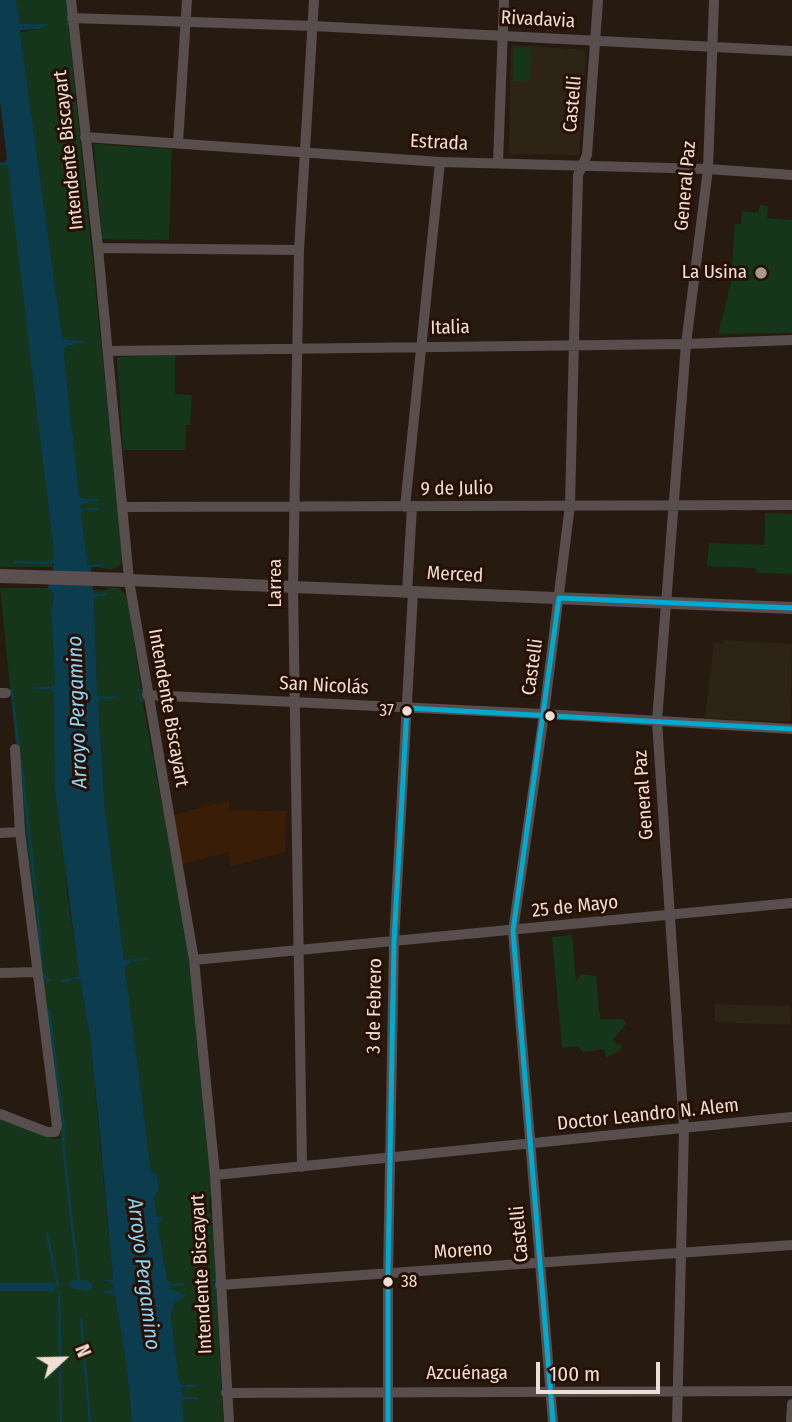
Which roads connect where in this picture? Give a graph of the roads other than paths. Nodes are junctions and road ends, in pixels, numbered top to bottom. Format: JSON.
{"nodes":[{"id":1,"x":71,"y":0,"type":"edge"},
{"id":2,"x":187,"y":0,"type":"edge"},
{"id":3,"x":314,"y":0,"type":"edge"},
{"id":4,"x":504,"y":0,"type":"edge"},
{"id":5,"x":598,"y":0,"type":"edge"},
{"id":6,"x":714,"y":0,"type":"edge"},
{"id":7,"x":72,"y":18,"type":"junction"},
{"id":8,"x":186,"y":22,"type":"junction"},
{"id":9,"x":313,"y":26,"type":"junction"},
{"id":10,"x":502,"y":36,"type":"junction"},
{"id":11,"x":596,"y":40,"type":"junction"},
{"id":12,"x":712,"y":47,"type":"junction"},
{"id":13,"x":792,"y":51,"type":"edge"},
{"id":14,"x":85,"y":137,"type":"junction"},
{"id":15,"x":178,"y":143,"type":"junction"},
{"id":16,"x":304,"y":152,"type":"junction"},
{"id":17,"x":440,"y":162,"type":"junction"},
{"id":18,"x":498,"y":163,"type":"junction"},
{"id":19,"x":582,"y":165,"type":"junction"},
{"id":20,"x":708,"y":169,"type":"junction"},
{"id":21,"x":792,"y":175,"type":"edge"},
{"id":22,"x":98,"y":247,"type":"junction"},
{"id":23,"x":299,"y":250,"type":"junction"},
{"id":24,"x":792,"y":340,"type":"edge"},
{"id":25,"x":573,"y":344,"type":"junction"},
{"id":26,"x":686,"y":344,"type":"junction"},
{"id":27,"x":421,"y":346,"type":"junction"},
{"id":28,"x":297,"y":347,"type":"junction"},
{"id":29,"x":108,"y":351,"type":"junction"},
{"id":30,"x":570,"y":505,"type":"junction"},
{"id":31,"x":792,"y":505,"type":"edge"},
{"id":32,"x":294,"y":506,"type":"junction"},
{"id":33,"x":674,"y":506,"type":"junction"},
{"id":34,"x":122,"y":507,"type":"junction"},
{"id":35,"x":408,"y":507,"type":"junction"},
{"id":36,"x":0,"y":576,"type":"edge"},
{"id":37,"x":122,"y":580,"type":"junction"},
{"id":38,"x":293,"y":587,"type":"junction"},
{"id":39,"x":410,"y":592,"type":"junction"},
{"id":40,"x":559,"y":598,"type":"junction"},
{"id":41,"x":667,"y":602,"type":"junction"},
{"id":42,"x":792,"y":608,"type":"edge"},
{"id":43,"x":147,"y":695,"type":"junction"},
{"id":44,"x":295,"y":702,"type":"junction"},
{"id":45,"x":407,"y":708,"type":"junction"},
{"id":46,"x":544,"y":714,"type":"junction"},
{"id":47,"x":657,"y":721,"type":"junction"},
{"id":48,"x":792,"y":729,"type":"edge"},
{"id":49,"x":15,"y":750,"type":"dead end"},
{"id":50,"x":20,"y":832,"type":"junction"},
{"id":51,"x":0,"y":833,"type":"edge"},
{"id":52,"x":792,"y":902,"type":"edge"},
{"id":53,"x":670,"y":915,"type":"junction"},
{"id":54,"x":513,"y":930,"type":"junction"},
{"id":55,"x":394,"y":942,"type":"junction"},
{"id":56,"x":297,"y":949,"type":"junction"},
{"id":57,"x":194,"y":960,"type":"junction"},
{"id":58,"x":36,"y":972,"type":"junction"},
{"id":59,"x":0,"y":973,"type":"edge"},
{"id":60,"x":0,"y":1114,"type":"edge"},
{"id":61,"x":792,"y":1117,"type":"edge"},
{"id":62,"x":684,"y":1128,"type":"junction"},
{"id":63,"x":530,"y":1145,"type":"junction"},
{"id":64,"x":390,"y":1158,"type":"junction"},
{"id":65,"x":302,"y":1167,"type":"junction"},
{"id":66,"x":215,"y":1175,"type":"junction"},
{"id":67,"x":792,"y":1245,"type":"edge"},
{"id":68,"x":680,"y":1253,"type":"junction"},
{"id":69,"x":540,"y":1263,"type":"junction"},
{"id":70,"x":388,"y":1274,"type":"junction"},
{"id":71,"x":220,"y":1285,"type":"junction"},
{"id":72,"x":677,"y":1391,"type":"junction"},
{"id":73,"x":792,"y":1391,"type":"edge"},
{"id":74,"x":226,"y":1392,"type":"junction"},
{"id":75,"x":387,"y":1392,"type":"junction"},
{"id":76,"x":551,"y":1392,"type":"junction"},
{"id":77,"x":792,"y":1404,"type":"edge"},
{"id":78,"x":229,"y":1422,"type":"edge"},
{"id":79,"x":388,"y":1422,"type":"edge"},
{"id":80,"x":553,"y":1422,"type":"edge"},
{"id":81,"x":677,"y":1422,"type":"edge"},
{"id":82,"x":791,"y":1422,"type":"edge"}],
"edges":[{"from":1,"to":7,"type":"street","name":"Intendente Biscayart"},
{"from":2,"to":8,"type":"street"},
{"from":3,"to":9,"type":"street","name":"Larrea"},
{"from":4,"to":10,"type":"street"},
{"from":5,"to":11,"type":"street","name":"Castelli"},
{"from":6,"to":12,"type":"street","name":"General Paz"},
{"from":7,"to":8,"type":"street","name":"Rivadavia"},
{"from":7,"to":14,"type":"street","name":"Intendente Biscayart"},
{"from":8,"to":9,"type":"street","name":"Rivadavia"},
{"from":8,"to":15,"type":"street"},
{"from":9,"to":10,"type":"street","name":"Rivadavia"},
{"from":9,"to":16,"type":"street","name":"Larrea"},
{"from":10,"to":11,"type":"street","name":"Rivadavia"},
{"from":10,"to":18,"type":"street"},
{"from":11,"to":12,"type":"street","name":"Rivadavia"},
{"from":11,"to":19,"type":"street","name":"Castelli"},
{"from":12,"to":13,"type":"street","name":"Rivadavia"},
{"from":12,"to":20,"type":"street","name":"General Paz"},
{"from":14,"to":15,"type":"street","name":"Estrada"},
{"from":14,"to":22,"type":"street","name":"Intendente Biscayart"},
{"from":15,"to":16,"type":"street","name":"Estrada"},
{"from":16,"to":17,"type":"street","name":"Estrada"},
{"from":16,"to":23,"type":"street","name":"Larrea"},
{"from":17,"to":18,"type":"street","name":"Estrada"},
{"from":17,"to":27,"type":"street","name":"3 de Febrero"},
{"from":18,"to":19,"type":"street","name":"Estrada"},
{"from":19,"to":20,"type":"street","name":"Estrada"},
{"from":19,"to":25,"type":"street","name":"Castelli"},
{"from":20,"to":21,"type":"street","name":"Estrada"},
{"from":20,"to":26,"type":"street","name":"General Paz"},
{"from":22,"to":23,"type":"street"},
{"from":22,"to":29,"type":"street","name":"Intendente Biscayart"},
{"from":23,"to":28,"type":"street","name":"Larrea"},
{"from":24,"to":26,"type":"street","name":"Italia"},
{"from":25,"to":26,"type":"street","name":"Italia"},
{"from":25,"to":27,"type":"street","name":"Italia"},
{"from":25,"to":30,"type":"street","name":"Castelli"},
{"from":26,"to":33,"type":"street","name":"General Paz"},
{"from":27,"to":28,"type":"street","name":"Italia"},
{"from":27,"to":35,"type":"street","name":"3 de Febrero"},
{"from":28,"to":29,"type":"street","name":"Italia"},
{"from":28,"to":32,"type":"street","name":"Larrea"},
{"from":29,"to":34,"type":"street","name":"Intendente Biscayart"},
{"from":30,"to":33,"type":"street","name":"9 de Julio"},
{"from":30,"to":35,"type":"street","name":"9 de Julio"},
{"from":30,"to":40,"type":"street","name":"Castelli"},
{"from":31,"to":33,"type":"street","name":"9 de Julio"},
{"from":32,"to":34,"type":"street","name":"9 de Julio"},
{"from":32,"to":35,"type":"street","name":"9 de Julio"},
{"from":32,"to":38,"type":"street","name":"Larrea"},
{"from":33,"to":41,"type":"street","name":"General Paz"},
{"from":34,"to":37,"type":"street","name":"Intendente Biscayart"},
{"from":35,"to":39,"type":"street","name":"3 de Febrero"},
{"from":36,"to":37,"type":"main road"},
{"from":37,"to":38,"type":"street","name":"Merced"},
{"from":37,"to":43,"type":"street","name":"Intendente Biscayart"},
{"from":38,"to":39,"type":"street","name":"Merced"},
{"from":38,"to":44,"type":"street","name":"Larrea"},
{"from":39,"to":40,"type":"street","name":"Merced"},
{"from":39,"to":45,"type":"street","name":"3 de Febrero"},
{"from":40,"to":41,"type":"street","name":"Merced"},
{"from":40,"to":46,"type":"street","name":"Castelli"},
{"from":41,"to":42,"type":"street","name":"Merced"},
{"from":41,"to":47,"type":"street","name":"General Paz"},
{"from":43,"to":44,"type":"street","name":"San Nicolás"},
{"from":43,"to":57,"type":"street","name":"Intendente Biscayart"},
{"from":44,"to":45,"type":"street","name":"San Nicolás"},
{"from":44,"to":56,"type":"street","name":"Larrea"},
{"from":45,"to":46,"type":"street","name":"San Nicolás"},
{"from":45,"to":55,"type":"street","name":"3 de Febrero"},
{"from":46,"to":47,"type":"street","name":"San Nicolás"},
{"from":46,"to":54,"type":"street","name":"Castelli"},
{"from":47,"to":48,"type":"street","name":"San Nicolás"},
{"from":47,"to":53,"type":"street","name":"General Paz"},
{"from":49,"to":50,"type":"street"},
{"from":50,"to":51,"type":"street"},
{"from":50,"to":58,"type":"street"},
{"from":52,"to":53,"type":"street","name":"25 de Mayo"},
{"from":53,"to":54,"type":"street","name":"25 de Mayo"},
{"from":53,"to":62,"type":"street","name":"General Paz"},
{"from":54,"to":55,"type":"street","name":"25 de Mayo"},
{"from":54,"to":63,"type":"street","name":"Castelli"},
{"from":55,"to":56,"type":"street","name":"25 de Mayo"},
{"from":55,"to":64,"type":"street","name":"3 de Febrero"},
{"from":56,"to":57,"type":"street","name":"25 de Mayo"},
{"from":56,"to":65,"type":"street","name":"Larrea"},
{"from":57,"to":66,"type":"street","name":"Intendente Biscayart"},
{"from":58,"to":59,"type":"street"},
{"from":58,"to":60,"type":"street"},
{"from":61,"to":62,"type":"street","name":"Doctor Leandro N. Alem"},
{"from":62,"to":63,"type":"street","name":"Doctor Leandro N. Alem"},
{"from":62,"to":68,"type":"street","name":"General Paz"},
{"from":63,"to":64,"type":"street","name":"Doctor Leandro N. Alem"},
{"from":63,"to":69,"type":"street","name":"Castelli"},
{"from":64,"to":65,"type":"street","name":"Doctor Leandro N. Alem"},
{"from":64,"to":70,"type":"street","name":"3 de Febrero"},
{"from":65,"to":66,"type":"street","name":"Doctor Leandro N. Alem"},
{"from":66,"to":71,"type":"street","name":"Intendente Biscayart"},
{"from":67,"to":68,"type":"street","name":"Moreno"},
{"from":68,"to":69,"type":"street","name":"Moreno"},
{"from":68,"to":72,"type":"street","name":"General Paz"},
{"from":69,"to":70,"type":"street","name":"Moreno"},
{"from":69,"to":76,"type":"street","name":"Castelli"},
{"from":70,"to":71,"type":"street","name":"Moreno"},
{"from":70,"to":75,"type":"street","name":"3 de Febrero"},
{"from":71,"to":74,"type":"street","name":"Intendente Biscayart"},
{"from":72,"to":73,"type":"street","name":"Azcuénaga"},
{"from":72,"to":76,"type":"street","name":"Azcuénaga"},
{"from":72,"to":81,"type":"street","name":"General Paz"},
{"from":74,"to":75,"type":"street","name":"Azcuénaga"},
{"from":74,"to":78,"type":"street","name":"Intendente Biscayart"},
{"from":75,"to":76,"type":"street","name":"Azcuénaga"},
{"from":75,"to":79,"type":"street","name":"3 de Febrero"},
{"from":76,"to":80,"type":"street","name":"Castelli"},
{"from":77,"to":82,"type":"street"}]}
